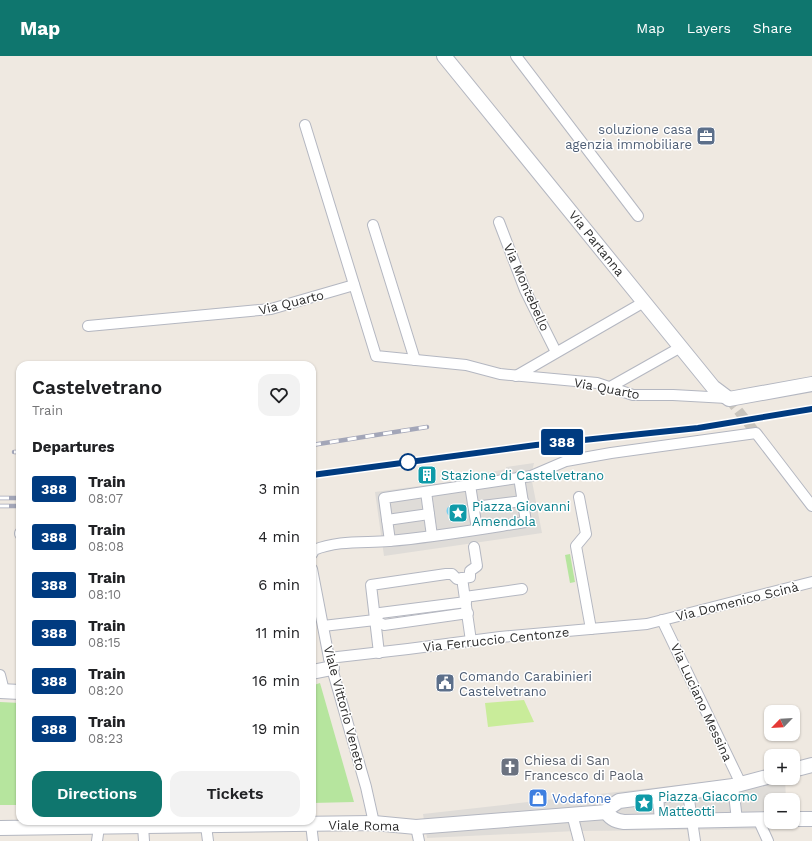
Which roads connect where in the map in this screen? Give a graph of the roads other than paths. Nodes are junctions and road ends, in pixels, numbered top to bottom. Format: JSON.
{"nodes":[{"id":1,"x":444,"y":56,"type":"edge"},
{"id":2,"x":516,"y":56,"type":"edge"},
{"id":3,"x":305,"y":125,"type":"dead end"},
{"id":4,"x":638,"y":216,"type":"dead end"},
{"id":5,"x":499,"y":222,"type":"dead end"},
{"id":6,"x":372,"y":224,"type":"dead end"},
{"id":7,"x":354,"y":285,"type":"junction"},
{"id":8,"x":644,"y":302,"type":"junction"},
{"id":9,"x":88,"y":326,"type":"dead end"},
{"id":10,"x":681,"y":347,"type":"junction"},
{"id":11,"x":556,"y":352,"type":"junction"},
{"id":12,"x":415,"y":360,"type":"junction"},
{"id":13,"x":516,"y":376,"type":"junction"},
{"id":14,"x":812,"y":384,"type":"edge"},
{"id":15,"x":610,"y":387,"type":"junction"},
{"id":16,"x":729,"y":398,"type":"junction"},
{"id":17,"x":519,"y":477,"type":"junction"},
{"id":18,"x":470,"y":485,"type":"junction"},
{"id":19,"x":426,"y":492,"type":"junction"},
{"id":20,"x":579,"y":497,"type":"dead end"},
{"id":21,"x":523,"y":501,"type":"junction"},
{"id":22,"x":812,"y":506,"type":"edge"},
{"id":23,"x":474,"y":507,"type":"junction"},
{"id":24,"x":429,"y":514,"type":"junction"},
{"id":25,"x":387,"y":520,"type":"junction"},
{"id":26,"x":477,"y":529,"type":"junction"},
{"id":27,"x":432,"y":536,"type":"junction"},
{"id":28,"x":386,"y":541,"type":"junction"},
{"id":29,"x":474,"y":547,"type":"dead end"},
{"id":30,"x":316,"y":549,"type":"edge"},
{"id":31,"x":462,"y":578,"type":"junction"},
{"id":32,"x":812,"y":582,"type":"edge"},
{"id":33,"x":522,"y":589,"type":"dead end"},
{"id":34,"x":316,"y":590,"type":"edge"},
{"id":35,"x":466,"y":599,"type":"junction"},
{"id":36,"x":468,"y":613,"type":"junction"},
{"id":37,"x":375,"y":620,"type":"junction"},
{"id":38,"x":662,"y":620,"type":"junction"},
{"id":39,"x":323,"y":626,"type":"junction"},
{"id":40,"x":591,"y":629,"type":"junction"},
{"id":41,"x":471,"y":641,"type":"junction"},
{"id":42,"x":379,"y":653,"type":"junction"},
{"id":43,"x":331,"y":663,"type":"junction"},
{"id":44,"x":316,"y":670,"type":"edge"},
{"id":45,"x":0,"y":675,"type":"edge"},
{"id":46,"x":2,"y":691,"type":"edge"},
{"id":47,"x":16,"y":692,"type":"edge"},
{"id":48,"x":812,"y":765,"type":"edge"},
{"id":49,"x":800,"y":768,"type":"edge"},
{"id":50,"x":764,"y":778,"type":"edge"},
{"id":51,"x":737,"y":785,"type":"junction"},
{"id":52,"x":688,"y":793,"type":"junction"},
{"id":53,"x":658,"y":796,"type":"junction"},
{"id":54,"x":607,"y":812,"type":"junction"},
{"id":55,"x":572,"y":814,"type":"junction"},
{"id":56,"x":764,"y":819,"type":"edge"},
{"id":57,"x":800,"y":819,"type":"edge"},
{"id":58,"x":812,"y":819,"type":"edge"},
{"id":59,"x":737,"y":820,"type":"junction"},
{"id":60,"x":692,"y":821,"type":"junction"},
{"id":61,"x":660,"y":822,"type":"junction"},
{"id":62,"x":316,"y":824,"type":"edge"},
{"id":63,"x":374,"y":824,"type":"junction"},
{"id":64,"x":258,"y":825,"type":"edge"},
{"id":65,"x":311,"y":825,"type":"edge"},
{"id":66,"x":143,"y":826,"type":"junction"},
{"id":67,"x":206,"y":826,"type":"junction"},
{"id":68,"x":99,"y":827,"type":"junction"},
{"id":69,"x":416,"y":827,"type":"junction"},
{"id":70,"x":0,"y":828,"type":"edge"},
{"id":71,"x":766,"y":829,"type":"edge"},
{"id":72,"x":97,"y":841,"type":"edge"},
{"id":73,"x":144,"y":841,"type":"edge"},
{"id":74,"x":208,"y":841,"type":"edge"},
{"id":75,"x":312,"y":841,"type":"edge"},
{"id":76,"x":419,"y":841,"type":"edge"},
{"id":77,"x":579,"y":841,"type":"edge"},
{"id":78,"x":695,"y":841,"type":"edge"},
{"id":79,"x":768,"y":841,"type":"edge"}],
"edges":[{"from":1,"to":8,"type":"main road","name":"Via Partanna"},
{"from":2,"to":4,"type":"street"},
{"from":3,"to":7,"type":"street"},
{"from":5,"to":11,"type":"street","name":"Via Montebello"},
{"from":6,"to":12,"type":"street"},
{"from":7,"to":9,"type":"street","name":"Via Quarto"},
{"from":7,"to":12,"type":"street","name":"Via Quarto"},
{"from":8,"to":10,"type":"main road","name":"Via Partanna"},
{"from":8,"to":11,"type":"street"},
{"from":10,"to":15,"type":"street"},
{"from":10,"to":16,"type":"main road","name":"Via Partanna"},
{"from":11,"to":13,"type":"street"},
{"from":12,"to":13,"type":"street","name":"Via Quarto"},
{"from":13,"to":15,"type":"street","name":"Via Quarto"},
{"from":14,"to":16,"type":"main road"},
{"from":15,"to":16,"type":"street","name":"Via Quarto"},
{"from":17,"to":18,"type":"street"},
{"from":17,"to":21,"type":"street"},
{"from":17,"to":22,"type":"street"},
{"from":18,"to":19,"type":"street"},
{"from":18,"to":23,"type":"street"},
{"from":19,"to":24,"type":"street"},
{"from":19,"to":25,"type":"street"},
{"from":20,"to":40,"type":"street"},
{"from":21,"to":23,"type":"street"},
{"from":21,"to":26,"type":"street"},
{"from":23,"to":26,"type":"street"},
{"from":24,"to":25,"type":"street"},
{"from":24,"to":27,"type":"street"},
{"from":25,"to":28,"type":"street"},
{"from":26,"to":27,"type":"street"},
{"from":27,"to":28,"type":"street"},
{"from":28,"to":30,"type":"street"},
{"from":29,"to":31,"type":"street"},
{"from":31,"to":35,"type":"street"},
{"from":31,"to":37,"type":"street"},
{"from":32,"to":38,"type":"street","name":"Via Domenico Scinà"},
{"from":33,"to":35,"type":"street"},
{"from":34,"to":39,"type":"street","name":"Viale Vittorio Veneto"},
{"from":35,"to":36,"type":"street"},
{"from":35,"to":37,"type":"street"},
{"from":36,"to":37,"type":"street"},
{"from":36,"to":41,"type":"street"},
{"from":37,"to":39,"type":"street"},
{"from":37,"to":42,"type":"street"},
{"from":38,"to":40,"type":"street","name":"Via Ferruccio Centonze"},
{"from":38,"to":51,"type":"street","name":"Via Luciano Messina"},
{"from":39,"to":43,"type":"street","name":"Viale Vittorio Veneto"},
{"from":40,"to":41,"type":"street","name":"Via Ferruccio Centonze"},
{"from":41,"to":42,"type":"street","name":"Via Ferruccio Centonze"},
{"from":42,"to":43,"type":"street","name":"Via Ferruccio Centonze"},
{"from":43,"to":44,"type":"main road"},
{"from":43,"to":63,"type":"street","name":"Viale Vittorio Veneto"},
{"from":45,"to":46,"type":"street"},
{"from":46,"to":47,"type":"main road"},
{"from":48,"to":49,"type":"main road"},
{"from":50,"to":51,"type":"main road"},
{"from":51,"to":52,"type":"main road"},
{"from":51,"to":59,"type":"street"},
{"from":52,"to":53,"type":"main road"},
{"from":52,"to":60,"type":"street"},
{"from":53,"to":54,"type":"main road"},
{"from":53,"to":61,"type":"street"},
{"from":54,"to":55,"type":"main road"},
{"from":54,"to":61,"type":"main road"},
{"from":55,"to":69,"type":"main road"},
{"from":55,"to":77,"type":"street"},
{"from":56,"to":59,"type":"main road"},
{"from":57,"to":58,"type":"main road"},
{"from":59,"to":60,"type":"main road"},
{"from":60,"to":61,"type":"main road"},
{"from":60,"to":78,"type":"street"},
{"from":62,"to":63,"type":"main road","name":"Viale Roma"},
{"from":63,"to":69,"type":"main road","name":"Viale Roma"},
{"from":64,"to":67,"type":"main road","name":"Viale Roma"},
{"from":65,"to":75,"type":"street"},
{"from":66,"to":67,"type":"main road","name":"Viale Roma"},
{"from":66,"to":68,"type":"main road","name":"Viale Roma"},
{"from":66,"to":73,"type":"street"},
{"from":67,"to":74,"type":"street"},
{"from":68,"to":70,"type":"main road","name":"Viale Roma"},
{"from":68,"to":72,"type":"street"},
{"from":69,"to":76,"type":"street"},
{"from":71,"to":79,"type":"street"}]}
